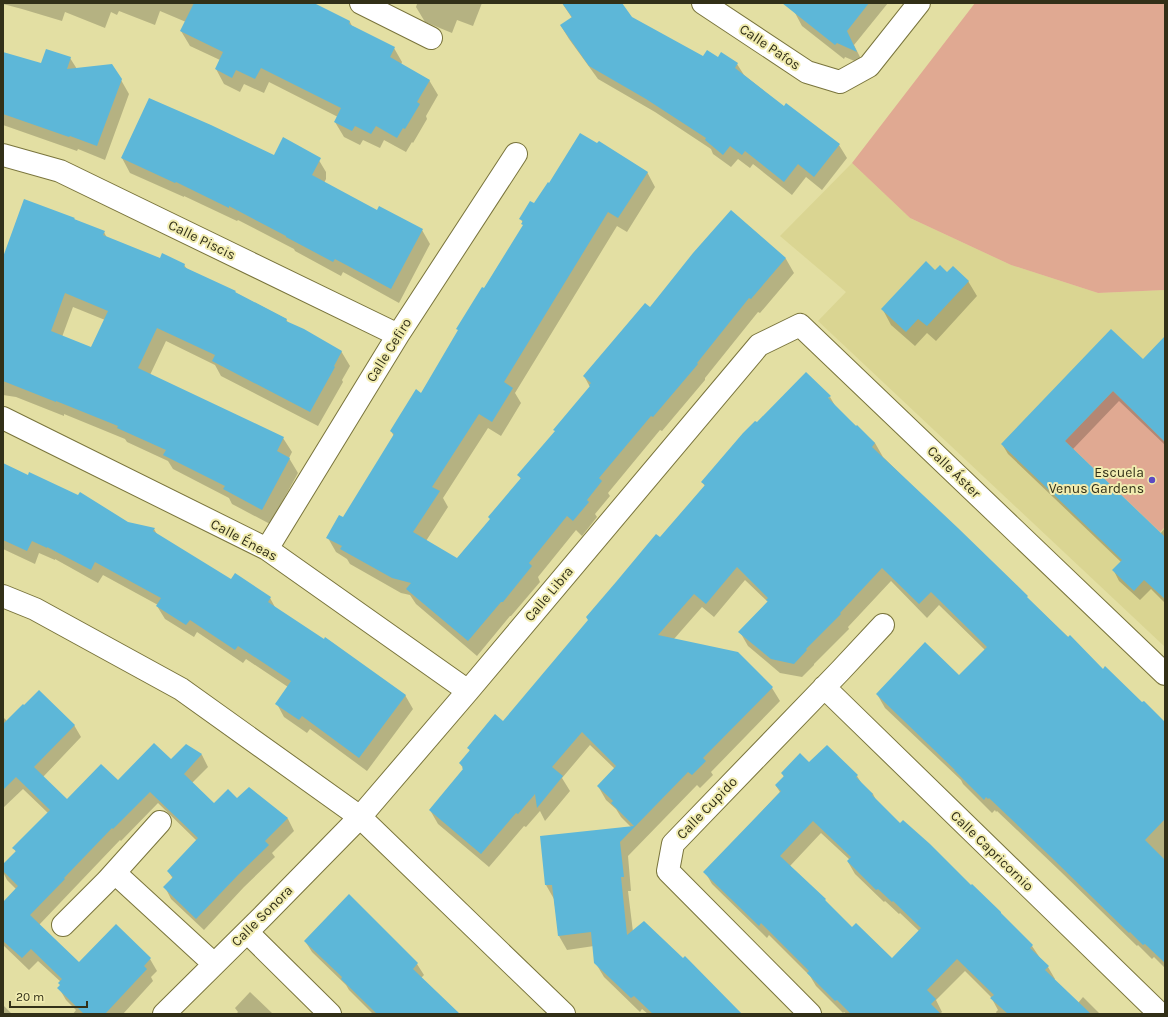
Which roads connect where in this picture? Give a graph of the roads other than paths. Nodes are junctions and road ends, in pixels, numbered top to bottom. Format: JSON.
{"nodes":[{"id":1,"x":362,"y":3,"type":"edge"},
{"id":2,"x":703,"y":3,"type":"edge"},
{"id":3,"x":919,"y":3,"type":"edge"},
{"id":4,"x":431,"y":38,"type":"dead end"},
{"id":5,"x":516,"y":154,"type":"dead end"},
{"id":6,"x":3,"y":155,"type":"edge"},
{"id":7,"x":398,"y":335,"type":"junction"},
{"id":8,"x":737,"y":370,"type":"joint"},
{"id":9,"x":3,"y":418,"type":"edge"},
{"id":10,"x":267,"y":549,"type":"junction"},
{"id":11,"x":3,"y":596,"type":"edge"},
{"id":12,"x":883,"y":625,"type":"dead end"},
{"id":13,"x":1165,"y":674,"type":"edge"},
{"id":14,"x":824,"y":687,"type":"junction"},
{"id":15,"x":468,"y":692,"type":"junction"},
{"id":16,"x":360,"y":817,"type":"junction"},
{"id":17,"x":160,"y":822,"type":"dead end"},
{"id":18,"x":115,"y":873,"type":"junction"},
{"id":19,"x":63,"y":925,"type":"dead end"},
{"id":20,"x":247,"y":932,"type":"junction"},
{"id":21,"x":214,"y":964,"type":"junction"},
{"id":22,"x":164,"y":1014,"type":"edge"},
{"id":23,"x":330,"y":1014,"type":"edge"},
{"id":24,"x":564,"y":1014,"type":"edge"},
{"id":25,"x":810,"y":1014,"type":"edge"},
{"id":26,"x":1160,"y":1014,"type":"edge"}],
"edges":[{"from":1,"to":4,"type":"street"},
{"from":2,"to":3,"type":"street","name":"Calle Pafos"},
{"from":5,"to":7,"type":"street","name":"Calle Cefiro"},
{"from":6,"to":7,"type":"street","name":"Calle Piscis"},
{"from":7,"to":10,"type":"street","name":"Calle Cefiro"},
{"from":8,"to":13,"type":"street","name":"Calle Áster"},
{"from":8,"to":15,"type":"street","name":"Calle Libra"},
{"from":9,"to":10,"type":"street","name":"Calle Éneas"},
{"from":10,"to":15,"type":"street","name":"Calle Éneas"},
{"from":11,"to":16,"type":"street"},
{"from":12,"to":14,"type":"street","name":"Calle Cupido"},
{"from":14,"to":25,"type":"street","name":"Calle Cupido"},
{"from":14,"to":26,"type":"street","name":"Calle Capricornio"},
{"from":15,"to":16,"type":"street","name":"Calle Libra"},
{"from":16,"to":20,"type":"street","name":"Calle Sonora"},
{"from":16,"to":24,"type":"street"},
{"from":17,"to":18,"type":"street"},
{"from":18,"to":19,"type":"street"},
{"from":18,"to":21,"type":"street"},
{"from":20,"to":21,"type":"street","name":"Calle Sonora"},
{"from":20,"to":23,"type":"street"},
{"from":21,"to":22,"type":"street","name":"Calle Sonora"}]}
